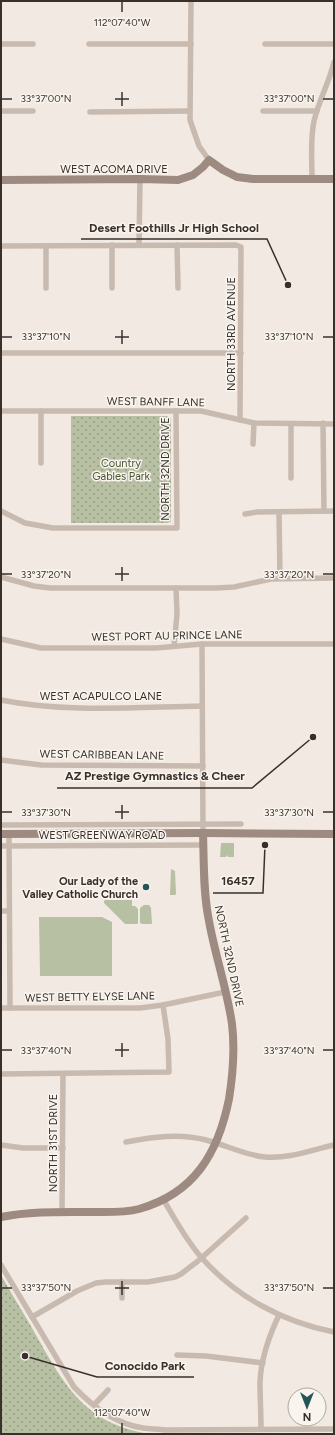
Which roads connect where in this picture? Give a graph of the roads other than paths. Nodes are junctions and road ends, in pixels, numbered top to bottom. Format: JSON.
{"nodes":[{"id":1,"x":191,"y":1,"type":"edge"},
{"id":2,"x":1,"y":44,"type":"edge"},
{"id":3,"x":33,"y":44,"type":"dead end"},
{"id":4,"x":89,"y":44,"type":"dead end"},
{"id":5,"x":191,"y":44,"type":"junction"},
{"id":6,"x":265,"y":44,"type":"dead end"},
{"id":7,"x":334,"y":44,"type":"edge"},
{"id":8,"x":334,"y":62,"type":"edge"},
{"id":9,"x":1,"y":111,"type":"edge"},
{"id":10,"x":33,"y":111,"type":"dead end"},
{"id":11,"x":190,"y":111,"type":"junction"},
{"id":12,"x":263,"y":111,"type":"dead end"},
{"id":13,"x":317,"y":111,"type":"junction"},
{"id":14,"x":90,"y":112,"type":"dead end"},
{"id":15,"x":210,"y":160,"type":"junction"},
{"id":16,"x":140,"y":179,"type":"junction"},
{"id":17,"x":312,"y":179,"type":"junction"},
{"id":18,"x":334,"y":179,"type":"edge"},
{"id":19,"x":1,"y":180,"type":"edge"},
{"id":20,"x":112,"y":245,"type":"junction"},
{"id":21,"x":139,"y":245,"type":"junction"},
{"id":22,"x":177,"y":245,"type":"junction"},
{"id":23,"x":1,"y":246,"type":"edge"},
{"id":24,"x":46,"y":246,"type":"junction"},
{"id":25,"x":46,"y":288,"type":"dead end"},
{"id":26,"x":112,"y":288,"type":"dead end"},
{"id":27,"x":178,"y":288,"type":"dead end"},
{"id":28,"x":1,"y":353,"type":"edge"},
{"id":29,"x":241,"y":353,"type":"junction"},
{"id":30,"x":1,"y":411,"type":"edge"},
{"id":31,"x":41,"y":411,"type":"junction"},
{"id":32,"x":176,"y":411,"type":"junction"},
{"id":33,"x":240,"y":420,"type":"junction"},
{"id":34,"x":254,"y":423,"type":"junction"},
{"id":35,"x":323,"y":423,"type":"junction"},
{"id":36,"x":291,"y":424,"type":"junction"},
{"id":37,"x":334,"y":424,"type":"edge"},
{"id":38,"x":253,"y":444,"type":"dead end"},
{"id":39,"x":41,"y":463,"type":"dead end"},
{"id":40,"x":291,"y":478,"type":"dead end"},
{"id":41,"x":1,"y":511,"type":"edge"},
{"id":42,"x":324,"y":511,"type":"junction"},
{"id":43,"x":334,"y":511,"type":"edge"},
{"id":44,"x":279,"y":512,"type":"junction"},
{"id":45,"x":245,"y":514,"type":"dead end"},
{"id":46,"x":1,"y":577,"type":"edge"},
{"id":47,"x":280,"y":578,"type":"junction"},
{"id":48,"x":334,"y":578,"type":"edge"},
{"id":49,"x":176,"y":588,"type":"junction"},
{"id":50,"x":1,"y":639,"type":"edge"},
{"id":51,"x":202,"y":644,"type":"junction"},
{"id":52,"x":334,"y":644,"type":"edge"},
{"id":53,"x":174,"y":646,"type":"junction"},
{"id":54,"x":1,"y":700,"type":"edge"},
{"id":55,"x":202,"y":706,"type":"junction"},
{"id":56,"x":1,"y":760,"type":"edge"},
{"id":57,"x":203,"y":766,"type":"junction"},
{"id":58,"x":203,"y":823,"type":"junction"},
{"id":59,"x":241,"y":824,"type":"dead end"},
{"id":60,"x":1,"y":825,"type":"edge"},
{"id":61,"x":203,"y":833,"type":"junction"},
{"id":62,"x":5,"y":834,"type":"edge"},
{"id":63,"x":334,"y":834,"type":"edge"},
{"id":64,"x":203,"y":845,"type":"junction"},
{"id":65,"x":1,"y":846,"type":"edge"},
{"id":66,"x":9,"y":846,"type":"junction"},
{"id":67,"x":1,"y":911,"type":"edge"},
{"id":68,"x":9,"y":911,"type":"junction"},
{"id":69,"x":226,"y":992,"type":"junction"},
{"id":70,"x":163,"y":1006,"type":"junction"},
{"id":71,"x":1,"y":1008,"type":"edge"},
{"id":72,"x":10,"y":1008,"type":"junction"},
{"id":73,"x":1,"y":1074,"type":"edge"},
{"id":74,"x":63,"y":1074,"type":"junction"},
{"id":75,"x":126,"y":1142,"type":"dead end"},
{"id":76,"x":216,"y":1143,"type":"junction"},
{"id":77,"x":334,"y":1145,"type":"edge"},
{"id":78,"x":1,"y":1146,"type":"edge"},
{"id":79,"x":63,"y":1148,"type":"junction"},
{"id":80,"x":163,"y":1199,"type":"junction"},
{"id":81,"x":62,"y":1212,"type":"junction"},
{"id":82,"x":1,"y":1217,"type":"edge"},
{"id":83,"x":246,"y":1218,"type":"dead end"},
{"id":84,"x":202,"y":1258,"type":"junction"},
{"id":85,"x":1,"y":1265,"type":"edge"},
{"id":86,"x":122,"y":1282,"type":"junction"},
{"id":87,"x":122,"y":1298,"type":"dead end"},
{"id":88,"x":279,"y":1315,"type":"junction"},
{"id":89,"x":32,"y":1317,"type":"junction"},
{"id":90,"x":334,"y":1332,"type":"edge"},
{"id":91,"x":177,"y":1355,"type":"dead end"},
{"id":92,"x":263,"y":1363,"type":"junction"},
{"id":93,"x":108,"y":1390,"type":"dead end"},
{"id":94,"x":94,"y":1405,"type":"junction"},
{"id":95,"x":261,"y":1429,"type":"junction"},
{"id":96,"x":334,"y":1429,"type":"edge"}],
"edges":[{"from":1,"to":5,"type":"street"},
{"from":2,"to":3,"type":"street"},
{"from":4,"to":5,"type":"street"},
{"from":5,"to":11,"type":"street"},
{"from":6,"to":7,"type":"street"},
{"from":8,"to":13,"type":"street"},
{"from":9,"to":10,"type":"street"},
{"from":11,"to":14,"type":"street"},
{"from":11,"to":15,"type":"street"},
{"from":12,"to":13,"type":"street"},
{"from":13,"to":17,"type":"street"},
{"from":15,"to":16,"type":"street","name":"WEST ACOMA DRIVE"},
{"from":15,"to":17,"type":"street"},
{"from":16,"to":19,"type":"street","name":"WEST ACOMA DRIVE"},
{"from":16,"to":21,"type":"street"},
{"from":17,"to":18,"type":"street"},
{"from":20,"to":21,"type":"street"},
{"from":20,"to":24,"type":"street"},
{"from":20,"to":26,"type":"street"},
{"from":21,"to":22,"type":"street"},
{"from":22,"to":27,"type":"street"},
{"from":22,"to":29,"type":"street","name":"NORTH 33RD AVENUE"},
{"from":23,"to":24,"type":"street"},
{"from":24,"to":25,"type":"street"},
{"from":28,"to":29,"type":"street"},
{"from":29,"to":33,"type":"street","name":"NORTH 33RD AVENUE"},
{"from":30,"to":31,"type":"street","name":"WEST BANFF LANE"},
{"from":31,"to":32,"type":"street","name":"WEST BANFF LANE"},
{"from":31,"to":39,"type":"street"},
{"from":32,"to":33,"type":"street","name":"WEST BANFF LANE"},
{"from":32,"to":41,"type":"street","name":"NORTH 32ND DRIVE"},
{"from":33,"to":34,"type":"street","name":"WEST BANFF LANE"},
{"from":34,"to":36,"type":"street","name":"WEST BANFF LANE"},
{"from":34,"to":38,"type":"street"},
{"from":35,"to":36,"type":"street","name":"WEST BANFF LANE"},
{"from":35,"to":37,"type":"street","name":"WEST BANFF LANE"},
{"from":35,"to":42,"type":"street"},
{"from":36,"to":40,"type":"street"},
{"from":42,"to":43,"type":"street"},
{"from":42,"to":44,"type":"street"},
{"from":44,"to":45,"type":"street"},
{"from":44,"to":47,"type":"street"},
{"from":46,"to":49,"type":"street"},
{"from":47,"to":48,"type":"street"},
{"from":47,"to":49,"type":"street"},
{"from":49,"to":53,"type":"street"},
{"from":50,"to":53,"type":"street","name":"WEST PORT AU PRINCE LANE"},
{"from":51,"to":52,"type":"street","name":"WEST PORT AU PRINCE LANE"},
{"from":51,"to":53,"type":"street","name":"WEST PORT AU PRINCE LANE"},
{"from":51,"to":55,"type":"street","name":"NORTH 32ND DRIVE"},
{"from":54,"to":55,"type":"street","name":"WEST ACAPULCO LANE"},
{"from":55,"to":57,"type":"street","name":"NORTH 32ND DRIVE"},
{"from":56,"to":57,"type":"street","name":"WEST CARIBBEAN LANE"},
{"from":57,"to":58,"type":"street","name":"NORTH 32ND DRIVE"},
{"from":58,"to":59,"type":"street","name":"WEST GREENWAY ROAD"},
{"from":58,"to":60,"type":"street","name":"WEST GREENWAY ROAD"},
{"from":58,"to":61,"type":"street","name":"NORTH 32ND DRIVE"},
{"from":61,"to":62,"type":"street","name":"WEST GREENWAY ROAD"},
{"from":61,"to":63,"type":"street","name":"WEST GREENWAY ROAD"},
{"from":61,"to":64,"type":"street","name":"NORTH 32ND DRIVE"},
{"from":62,"to":66,"type":"street"},
{"from":64,"to":66,"type":"street","name":"WEST GREENWAY ROAD"},
{"from":64,"to":69,"type":"street","name":"NORTH 32ND DRIVE"},
{"from":65,"to":66,"type":"street","name":"WEST GREENWAY ROAD"},
{"from":66,"to":68,"type":"street"},
{"from":67,"to":68,"type":"street"},
{"from":68,"to":72,"type":"street"},
{"from":69,"to":70,"type":"street","name":"WEST BETTY ELYSE LANE"},
{"from":69,"to":76,"type":"street","name":"NORTH 32ND DRIVE"},
{"from":70,"to":72,"type":"street","name":"WEST BETTY ELYSE LANE"},
{"from":70,"to":74,"type":"street"},
{"from":71,"to":72,"type":"street","name":"WEST BETTY ELYSE LANE"},
{"from":73,"to":74,"type":"street"},
{"from":74,"to":79,"type":"street","name":"NORTH 31ST DRIVE"},
{"from":75,"to":76,"type":"street"},
{"from":76,"to":77,"type":"street"},
{"from":76,"to":80,"type":"street","name":"NORTH 32ND DRIVE"},
{"from":78,"to":79,"type":"street"},
{"from":79,"to":81,"type":"street","name":"NORTH 31ST DRIVE"},
{"from":80,"to":81,"type":"street","name":"NORTH 32ND DRIVE"},
{"from":80,"to":84,"type":"street"},
{"from":81,"to":82,"type":"street","name":"NORTH 32ND DRIVE"},
{"from":83,"to":84,"type":"street"},
{"from":84,"to":86,"type":"street"},
{"from":84,"to":88,"type":"street"},
{"from":85,"to":89,"type":"street"},
{"from":86,"to":87,"type":"street"},
{"from":86,"to":89,"type":"street"},
{"from":88,"to":90,"type":"street"},
{"from":88,"to":92,"type":"street"},
{"from":89,"to":94,"type":"street"},
{"from":91,"to":92,"type":"street"},
{"from":92,"to":95,"type":"street"},
{"from":93,"to":94,"type":"street"},
{"from":94,"to":95,"type":"street"},
{"from":95,"to":96,"type":"street"}]}
